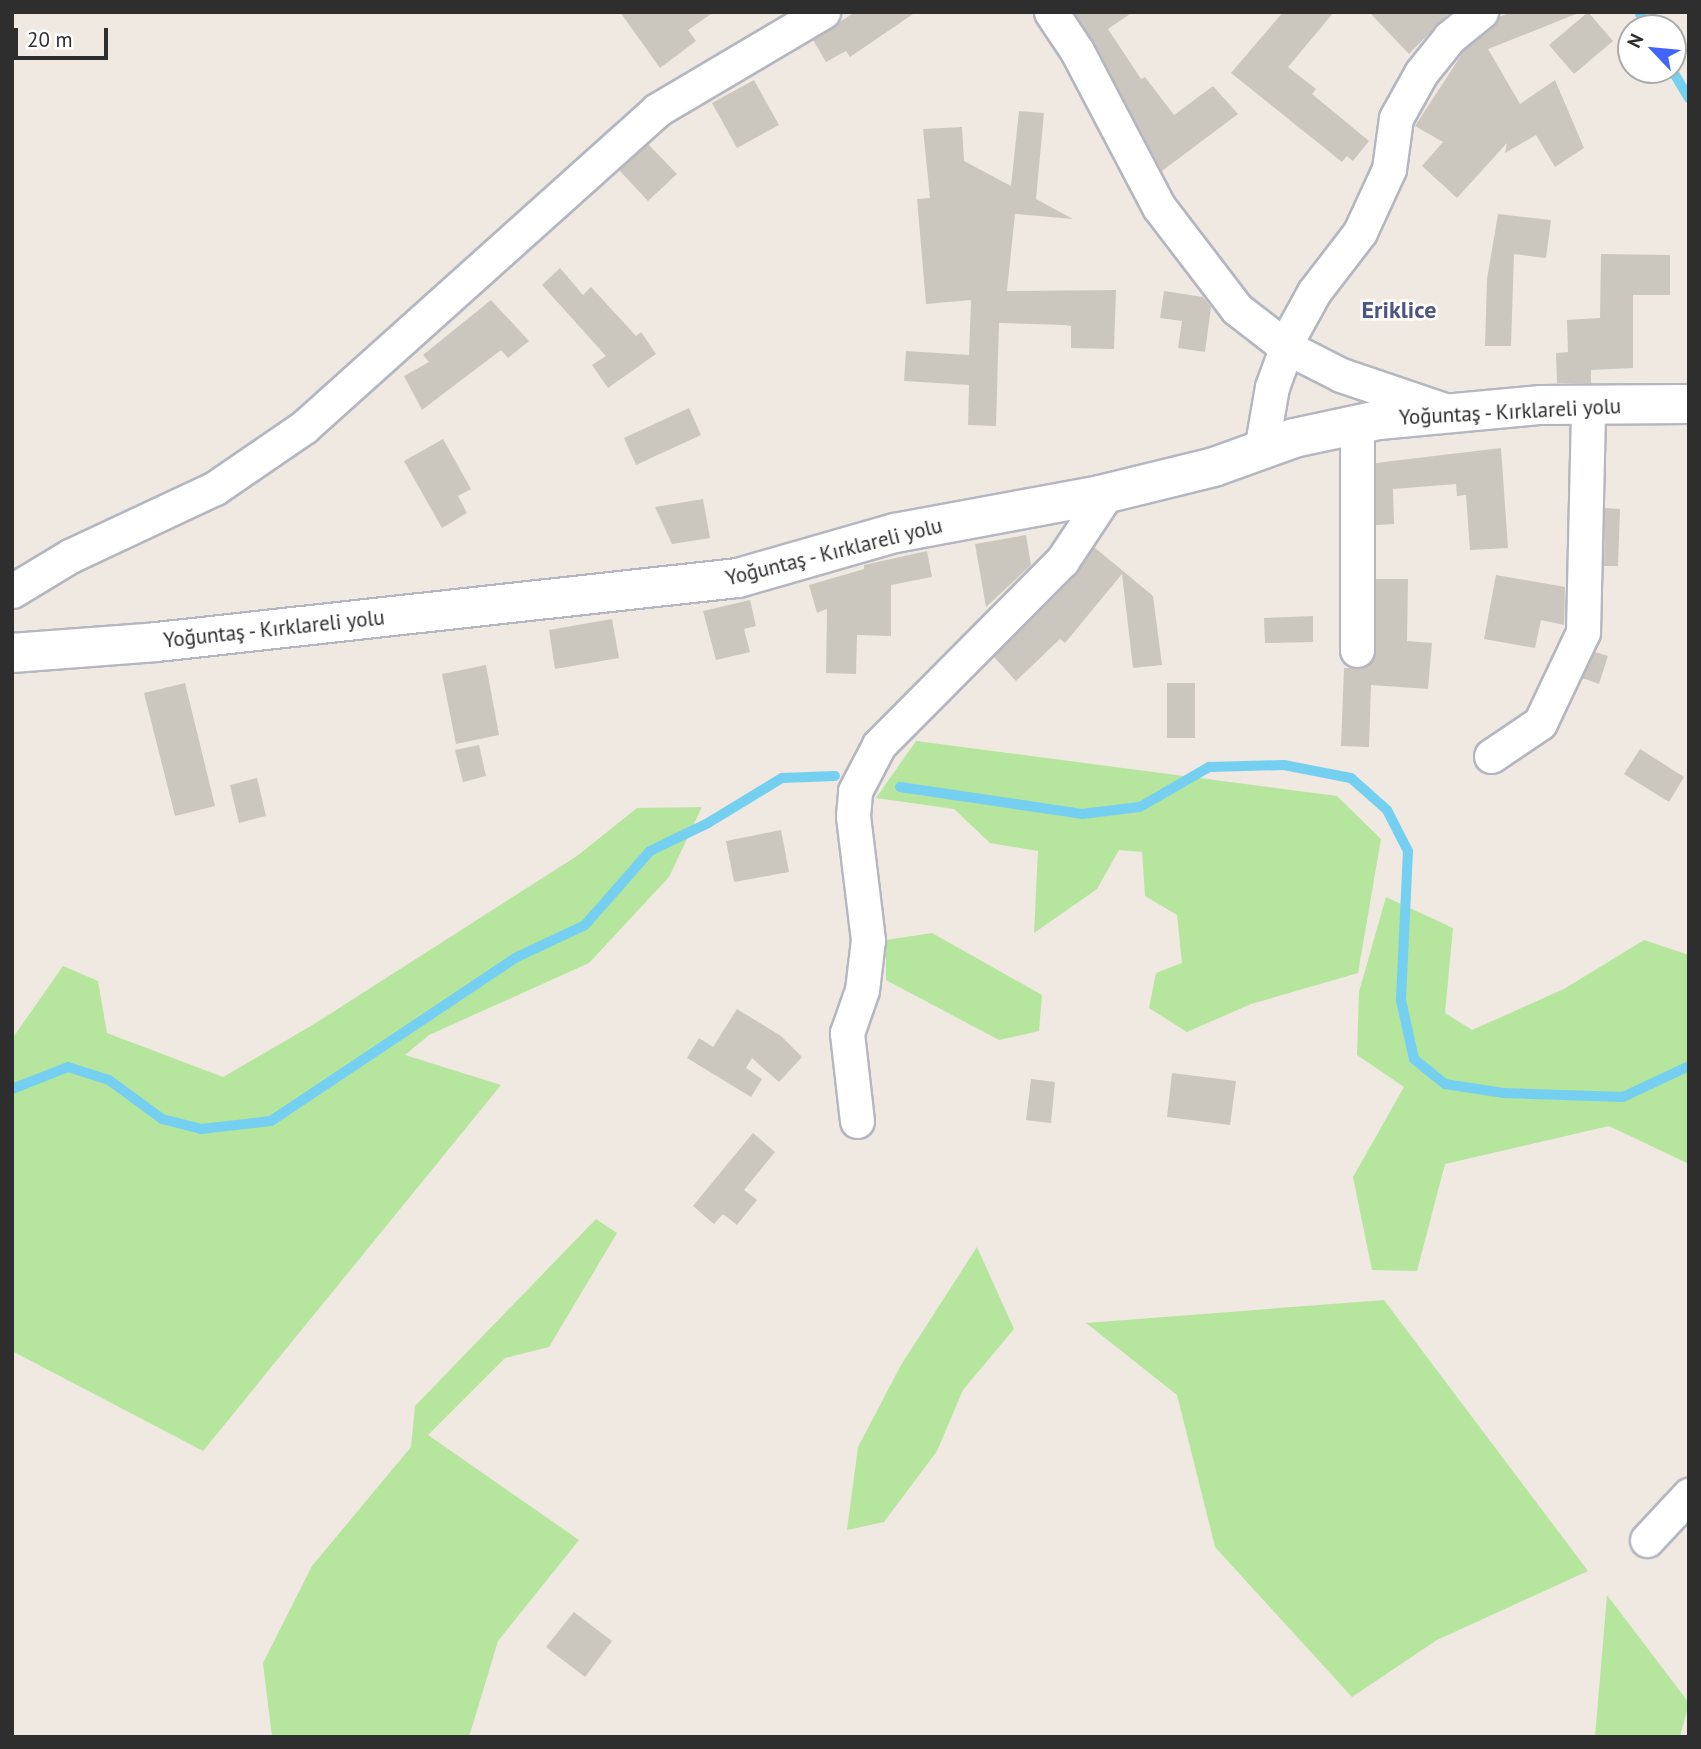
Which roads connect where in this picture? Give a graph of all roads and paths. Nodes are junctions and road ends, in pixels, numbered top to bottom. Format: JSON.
{"nodes":[{"id":1,"x":823,"y":12,"type":"edge"},
{"id":2,"x":1051,"y":12,"type":"edge"},
{"id":3,"x":1481,"y":12,"type":"edge"},
{"id":4,"x":1286,"y":347,"type":"junction"},
{"id":5,"x":1689,"y":404,"type":"edge"},
{"id":6,"x":1588,"y":405,"type":"junction"},
{"id":7,"x":1450,"y":412,"type":"junction"},
{"id":8,"x":1357,"y":425,"type":"junction"},
{"id":9,"x":1261,"y":450,"type":"junction"},
{"id":10,"x":1107,"y":493,"type":"junction"},
{"id":11,"x":12,"y":591,"type":"edge"},
{"id":12,"x":1357,"y":650,"type":"dead end"},
{"id":13,"x":12,"y":653,"type":"edge"},
{"id":14,"x":1491,"y":756,"type":"dead end"},
{"id":15,"x":857,"y":1121,"type":"dead end"},
{"id":16,"x":1689,"y":1495,"type":"edge"},
{"id":17,"x":1647,"y":1540,"type":"dead end"}],
"edges":[{"from":1,"to":11,"type":"street"},
{"from":2,"to":4,"type":"street"},
{"from":3,"to":4,"type":"street"},
{"from":4,"to":7,"type":"street"},
{"from":4,"to":9,"type":"street"},
{"from":5,"to":6,"type":"street","name":"Yoğuntaş - Kırklareli yolu"},
{"from":6,"to":7,"type":"street","name":"Yoğuntaş - Kırklareli yolu"},
{"from":6,"to":14,"type":"street"},
{"from":7,"to":8,"type":"street","name":"Yoğuntaş - Kırklareli yolu"},
{"from":8,"to":9,"type":"street","name":"Yoğuntaş - Kırklareli yolu"},
{"from":8,"to":12,"type":"street"},
{"from":9,"to":10,"type":"street","name":"Yoğuntaş - Kırklareli yolu"},
{"from":10,"to":13,"type":"street","name":"Yoğuntaş - Kırklareli yolu"},
{"from":10,"to":15,"type":"street"},
{"from":16,"to":17,"type":"street"}]}
